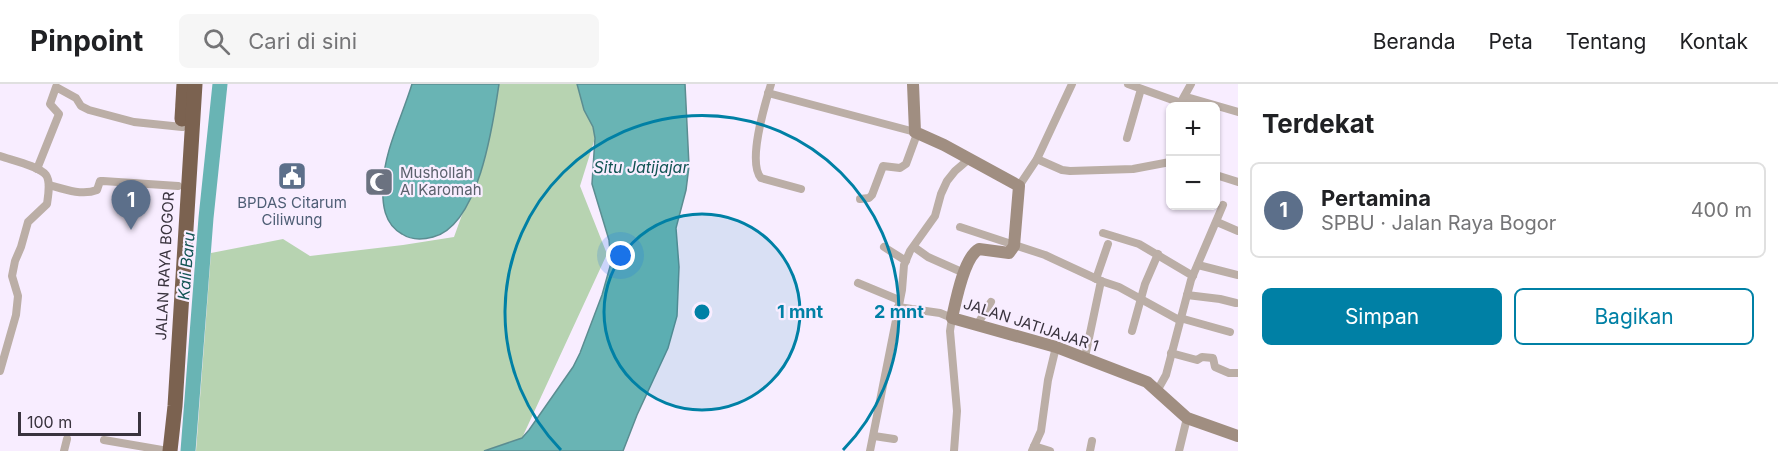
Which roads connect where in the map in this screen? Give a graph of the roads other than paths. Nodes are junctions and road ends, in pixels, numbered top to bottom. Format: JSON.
{"nodes":[{"id":1,"x":184,"y":84,"type":"edge"},
{"id":2,"x":195,"y":84,"type":"edge"},
{"id":3,"x":771,"y":84,"type":"edge"},
{"id":4,"x":913,"y":84,"type":"edge"},
{"id":5,"x":1072,"y":84,"type":"edge"},
{"id":6,"x":1128,"y":84,"type":"edge"},
{"id":7,"x":1191,"y":84,"type":"edge"},
{"id":8,"x":1141,"y":89,"type":"junction"},
{"id":9,"x":768,"y":93,"type":"junction"},
{"id":10,"x":1176,"y":102,"type":"edge"},
{"id":11,"x":1182,"y":102,"type":"edge"},
{"id":12,"x":1184,"y":102,"type":"edge"},
{"id":13,"x":1204,"y":102,"type":"edge"},
{"id":14,"x":1220,"y":107,"type":"edge"},
{"id":15,"x":1238,"y":112,"type":"edge"},
{"id":16,"x":182,"y":127,"type":"junction"},
{"id":17,"x":916,"y":133,"type":"junction"},
{"id":18,"x":1127,"y":138,"type":"dead end"},
{"id":19,"x":0,"y":156,"type":"edge"},
{"id":20,"x":969,"y":159,"type":"junction"},
{"id":21,"x":1037,"y":159,"type":"junction"},
{"id":22,"x":1166,"y":163,"type":"edge"},
{"id":23,"x":37,"y":169,"type":"junction"},
{"id":24,"x":1220,"y":177,"type":"edge"},
{"id":25,"x":1238,"y":182,"type":"edge"},
{"id":26,"x":49,"y":185,"type":"junction"},
{"id":27,"x":178,"y":186,"type":"junction"},
{"id":28,"x":1019,"y":186,"type":"junction"},
{"id":29,"x":801,"y":189,"type":"dead end"},
{"id":30,"x":860,"y":199,"type":"dead end"},
{"id":31,"x":1223,"y":205,"type":"dead end"},
{"id":32,"x":1217,"y":222,"type":"junction"},
{"id":33,"x":960,"y":227,"type":"dead end"},
{"id":34,"x":1238,"y":231,"type":"edge"},
{"id":35,"x":1104,"y":233,"type":"dead end"},
{"id":36,"x":180,"y":243,"type":"junction"},
{"id":37,"x":1108,"y":244,"type":"dead end"},
{"id":38,"x":884,"y":246,"type":"dead end"},
{"id":39,"x":1014,"y":246,"type":"junction"},
{"id":40,"x":914,"y":247,"type":"junction"},
{"id":41,"x":1158,"y":254,"type":"junction"},
{"id":42,"x":906,"y":261,"type":"junction"},
{"id":43,"x":1198,"y":265,"type":"junction"},
{"id":44,"x":964,"y":273,"type":"junction"},
{"id":45,"x":1238,"y":275,"type":"edge"},
{"id":46,"x":1193,"y":276,"type":"junction"},
{"id":47,"x":1098,"y":280,"type":"junction"},
{"id":48,"x":858,"y":283,"type":"dead end"},
{"id":49,"x":1186,"y":295,"type":"junction"},
{"id":50,"x":1140,"y":300,"type":"junction"},
{"id":51,"x":991,"y":302,"type":"dead end"},
{"id":52,"x":899,"y":303,"type":"junction"},
{"id":53,"x":1236,"y":303,"type":"dead end"},
{"id":54,"x":952,"y":318,"type":"junction"},
{"id":55,"x":1180,"y":319,"type":"junction"},
{"id":56,"x":977,"y":325,"type":"junction"},
{"id":57,"x":1132,"y":331,"type":"dead end"},
{"id":58,"x":1230,"y":332,"type":"dead end"},
{"id":59,"x":1056,"y":346,"type":"junction"},
{"id":60,"x":1171,"y":353,"type":"junction"},
{"id":61,"x":1085,"y":357,"type":"junction"},
{"id":62,"x":0,"y":371,"type":"edge"},
{"id":63,"x":1238,"y":373,"type":"edge"},
{"id":64,"x":1157,"y":390,"type":"junction"},
{"id":65,"x":1186,"y":418,"type":"junction"},
{"id":66,"x":874,"y":436,"type":"junction"},
{"id":67,"x":1238,"y":436,"type":"edge"},
{"id":68,"x":67,"y":439,"type":"dead end"},
{"id":69,"x":894,"y":439,"type":"dead end"},
{"id":70,"x":104,"y":440,"type":"dead end"},
{"id":71,"x":1092,"y":441,"type":"dead end"},
{"id":72,"x":1033,"y":449,"type":"edge"},
{"id":73,"x":64,"y":451,"type":"edge"},
{"id":74,"x":164,"y":451,"type":"edge"},
{"id":75,"x":870,"y":451,"type":"edge"},
{"id":76,"x":954,"y":451,"type":"edge"},
{"id":77,"x":1050,"y":451,"type":"edge"},
{"id":78,"x":1090,"y":451,"type":"edge"},
{"id":79,"x":1179,"y":451,"type":"edge"}],
"edges":[{"from":1,"to":16,"type":"highway","name":"JALAN RAYA BOGOR"},
{"from":2,"to":36,"type":"highway","name":"JALAN RAYA BOGOR"},
{"from":3,"to":9,"type":"street"},
{"from":4,"to":17,"type":"street"},
{"from":5,"to":21,"type":"street"},
{"from":6,"to":8,"type":"street"},
{"from":7,"to":11,"type":"street"},
{"from":8,"to":10,"type":"street"},
{"from":8,"to":18,"type":"street"},
{"from":9,"to":17,"type":"street"},
{"from":9,"to":29,"type":"street"},
{"from":12,"to":13,"type":"street"},
{"from":14,"to":15,"type":"street"},
{"from":16,"to":23,"type":"street"},
{"from":16,"to":27,"type":"highway","name":"JALAN RAYA BOGOR"},
{"from":17,"to":20,"type":"street"},
{"from":17,"to":30,"type":"street"},
{"from":19,"to":23,"type":"street"},
{"from":20,"to":28,"type":"street"},
{"from":20,"to":40,"type":"street"},
{"from":21,"to":22,"type":"street"},
{"from":21,"to":28,"type":"street"},
{"from":23,"to":26,"type":"street"},
{"from":24,"to":25,"type":"street"},
{"from":26,"to":27,"type":"street"},
{"from":26,"to":62,"type":"street"},
{"from":27,"to":36,"type":"highway","name":"JALAN RAYA BOGOR"},
{"from":28,"to":39,"type":"street"},
{"from":31,"to":32,"type":"street"},
{"from":32,"to":34,"type":"street"},
{"from":32,"to":43,"type":"street"},
{"from":33,"to":39,"type":"street"},
{"from":35,"to":41,"type":"street"},
{"from":36,"to":74,"type":"highway","name":"JALAN RAYA BOGOR"},
{"from":37,"to":47,"type":"street"},
{"from":38,"to":42,"type":"street"},
{"from":39,"to":44,"type":"street","name":"JALAN JATIJAJAR 1"},
{"from":39,"to":47,"type":"street"},
{"from":40,"to":42,"type":"street"},
{"from":40,"to":44,"type":"street"},
{"from":41,"to":46,"type":"street"},
{"from":41,"to":50,"type":"street"},
{"from":42,"to":52,"type":"street"},
{"from":43,"to":45,"type":"street"},
{"from":43,"to":46,"type":"street"},
{"from":44,"to":54,"type":"street","name":"JALAN JATIJAJAR 1"},
{"from":46,"to":49,"type":"street"},
{"from":47,"to":50,"type":"street"},
{"from":47,"to":61,"type":"street"},
{"from":48,"to":52,"type":"street"},
{"from":49,"to":53,"type":"street"},
{"from":49,"to":55,"type":"street"},
{"from":50,"to":55,"type":"street"},
{"from":50,"to":57,"type":"street"},
{"from":51,"to":56,"type":"street"},
{"from":52,"to":54,"type":"street"},
{"from":52,"to":66,"type":"street"},
{"from":54,"to":56,"type":"street","name":"JALAN JATIJAJAR 1"},
{"from":54,"to":76,"type":"street"},
{"from":55,"to":58,"type":"street"},
{"from":55,"to":60,"type":"street"},
{"from":56,"to":59,"type":"street","name":"JALAN JATIJAJAR 1"},
{"from":59,"to":61,"type":"street","name":"JALAN JATIJAJAR 1"},
{"from":59,"to":72,"type":"street"},
{"from":60,"to":63,"type":"street"},
{"from":60,"to":64,"type":"street"},
{"from":61,"to":64,"type":"street","name":"JALAN JATIJAJAR 1"},
{"from":64,"to":65,"type":"street","name":"JALAN JATIJAJAR 1"},
{"from":65,"to":67,"type":"street","name":"JALAN JATIJAJAR 1"},
{"from":65,"to":79,"type":"street"},
{"from":66,"to":69,"type":"street"},
{"from":66,"to":75,"type":"street"},
{"from":68,"to":73,"type":"street"},
{"from":70,"to":74,"type":"street"},
{"from":71,"to":78,"type":"street"},
{"from":72,"to":77,"type":"street"}]}
